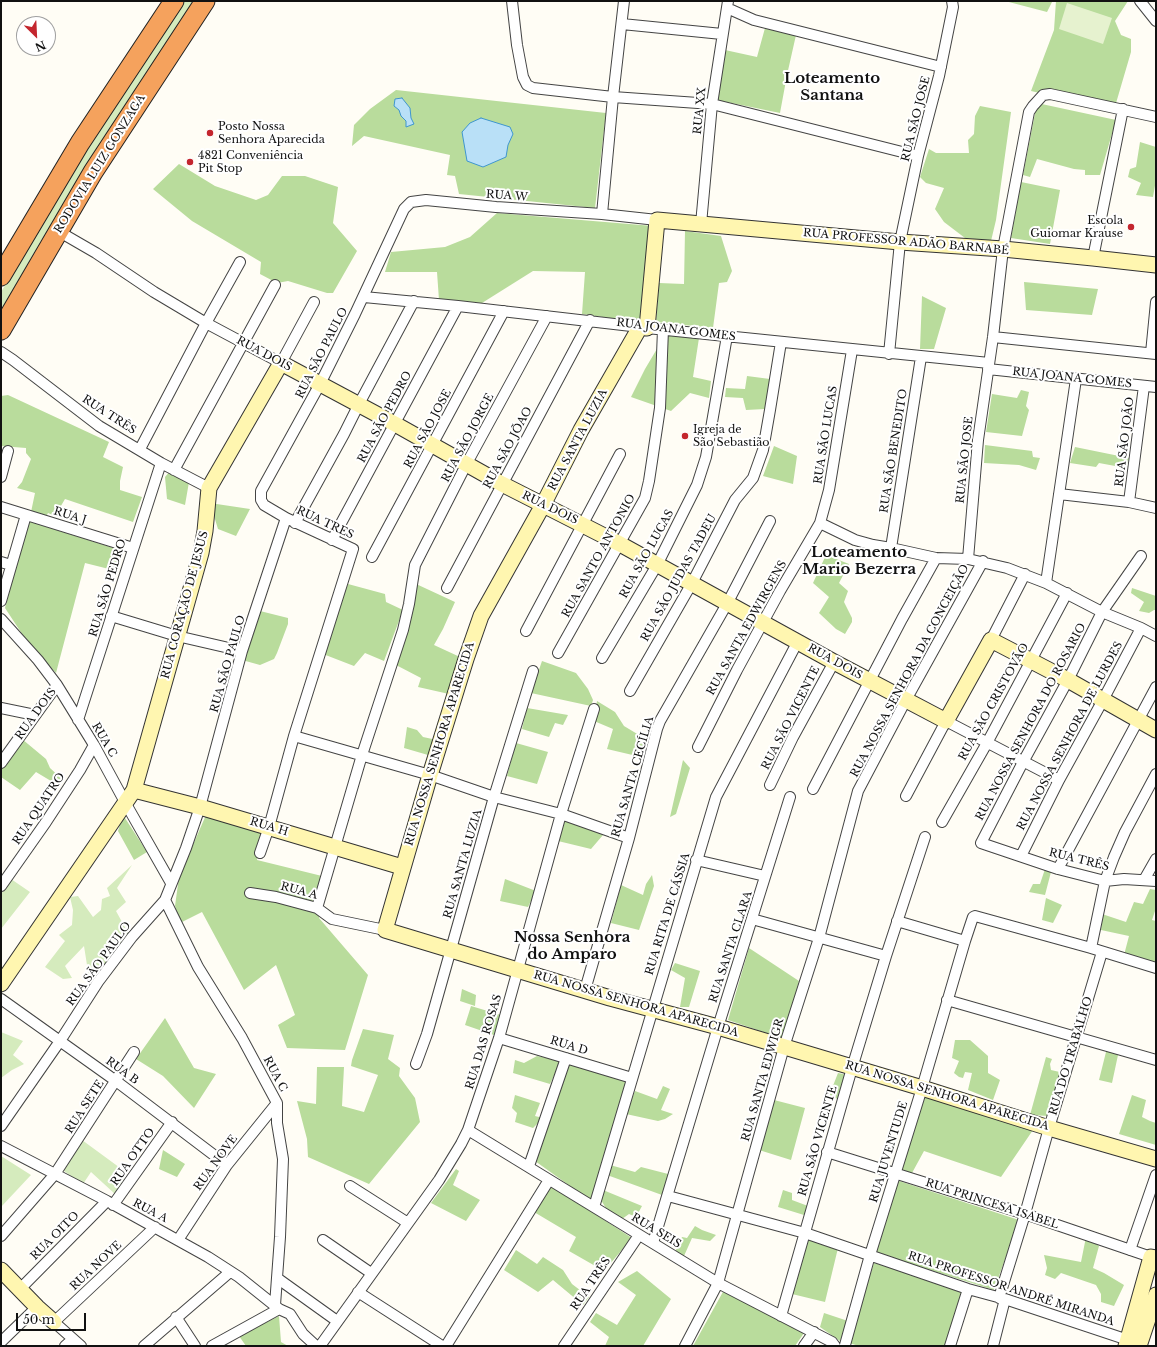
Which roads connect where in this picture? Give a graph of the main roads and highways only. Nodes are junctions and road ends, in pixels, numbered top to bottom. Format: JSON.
{"nodes":[{"id":1,"x":174,"y":1,"type":"edge"},
{"id":2,"x":205,"y":1,"type":"edge"},
{"id":3,"x":1156,"y":265,"type":"edge"},
{"id":4,"x":1,"y":276,"type":"edge"},
{"id":5,"x":643,"y":327,"type":"joint"},
{"id":6,"x":1,"y":330,"type":"edge"},
{"id":7,"x":281,"y":363,"type":"joint"},
{"id":8,"x":543,"y":505,"type":"junction"},
{"id":9,"x":481,"y":616,"type":"joint"},
{"id":10,"x":1156,"y":730,"type":"edge"},
{"id":11,"x":134,"y":790,"type":"junction"},
{"id":12,"x":402,"y":867,"type":"junction"},
{"id":13,"x":2,"y":982,"type":"edge"},
{"id":14,"x":1156,"y":1159,"type":"edge"},
{"id":15,"x":1154,"y":1257,"type":"edge"},
{"id":16,"x":1,"y":1270,"type":"edge"},
{"id":17,"x":1156,"y":1295,"type":"edge"},
{"id":18,"x":54,"y":1322,"type":"road end"},
{"id":19,"x":1135,"y":1344,"type":"edge"}],
"edges":[{"from":1,"to":4,"type":"highway"},
{"from":2,"to":6,"type":"highway","name":"RODOVIA LUIZ GONZAGA"},
{"from":3,"to":5,"type":"main road","name":"RUA PROFESSOR ADÃO BARNABÉ"},
{"from":5,"to":8,"type":"main road","name":"RUA SANTA LUZIA"},
{"from":7,"to":8,"type":"main road","name":"RUA DOIS"},
{"from":7,"to":11,"type":"main road","name":"RUA CORAÇÃO DE JESUS"},
{"from":8,"to":9,"type":"main road","name":"RUA SANTA LUZIA"},
{"from":8,"to":10,"type":"main road","name":"RUA DOIS"},
{"from":9,"to":12,"type":"main road","name":"RUA NOSSA SENHORA APARECIDA"},
{"from":11,"to":12,"type":"main road","name":"RUA H"},
{"from":11,"to":13,"type":"main road","name":"RUA CORAÇÃO DE JESUS"},
{"from":12,"to":14,"type":"main road","name":"RUA NOSSA SENHORA APARECIDA"},
{"from":15,"to":19,"type":"main road"},
{"from":16,"to":18,"type":"main road"},
{"from":17,"to":19,"type":"main road"}]}
